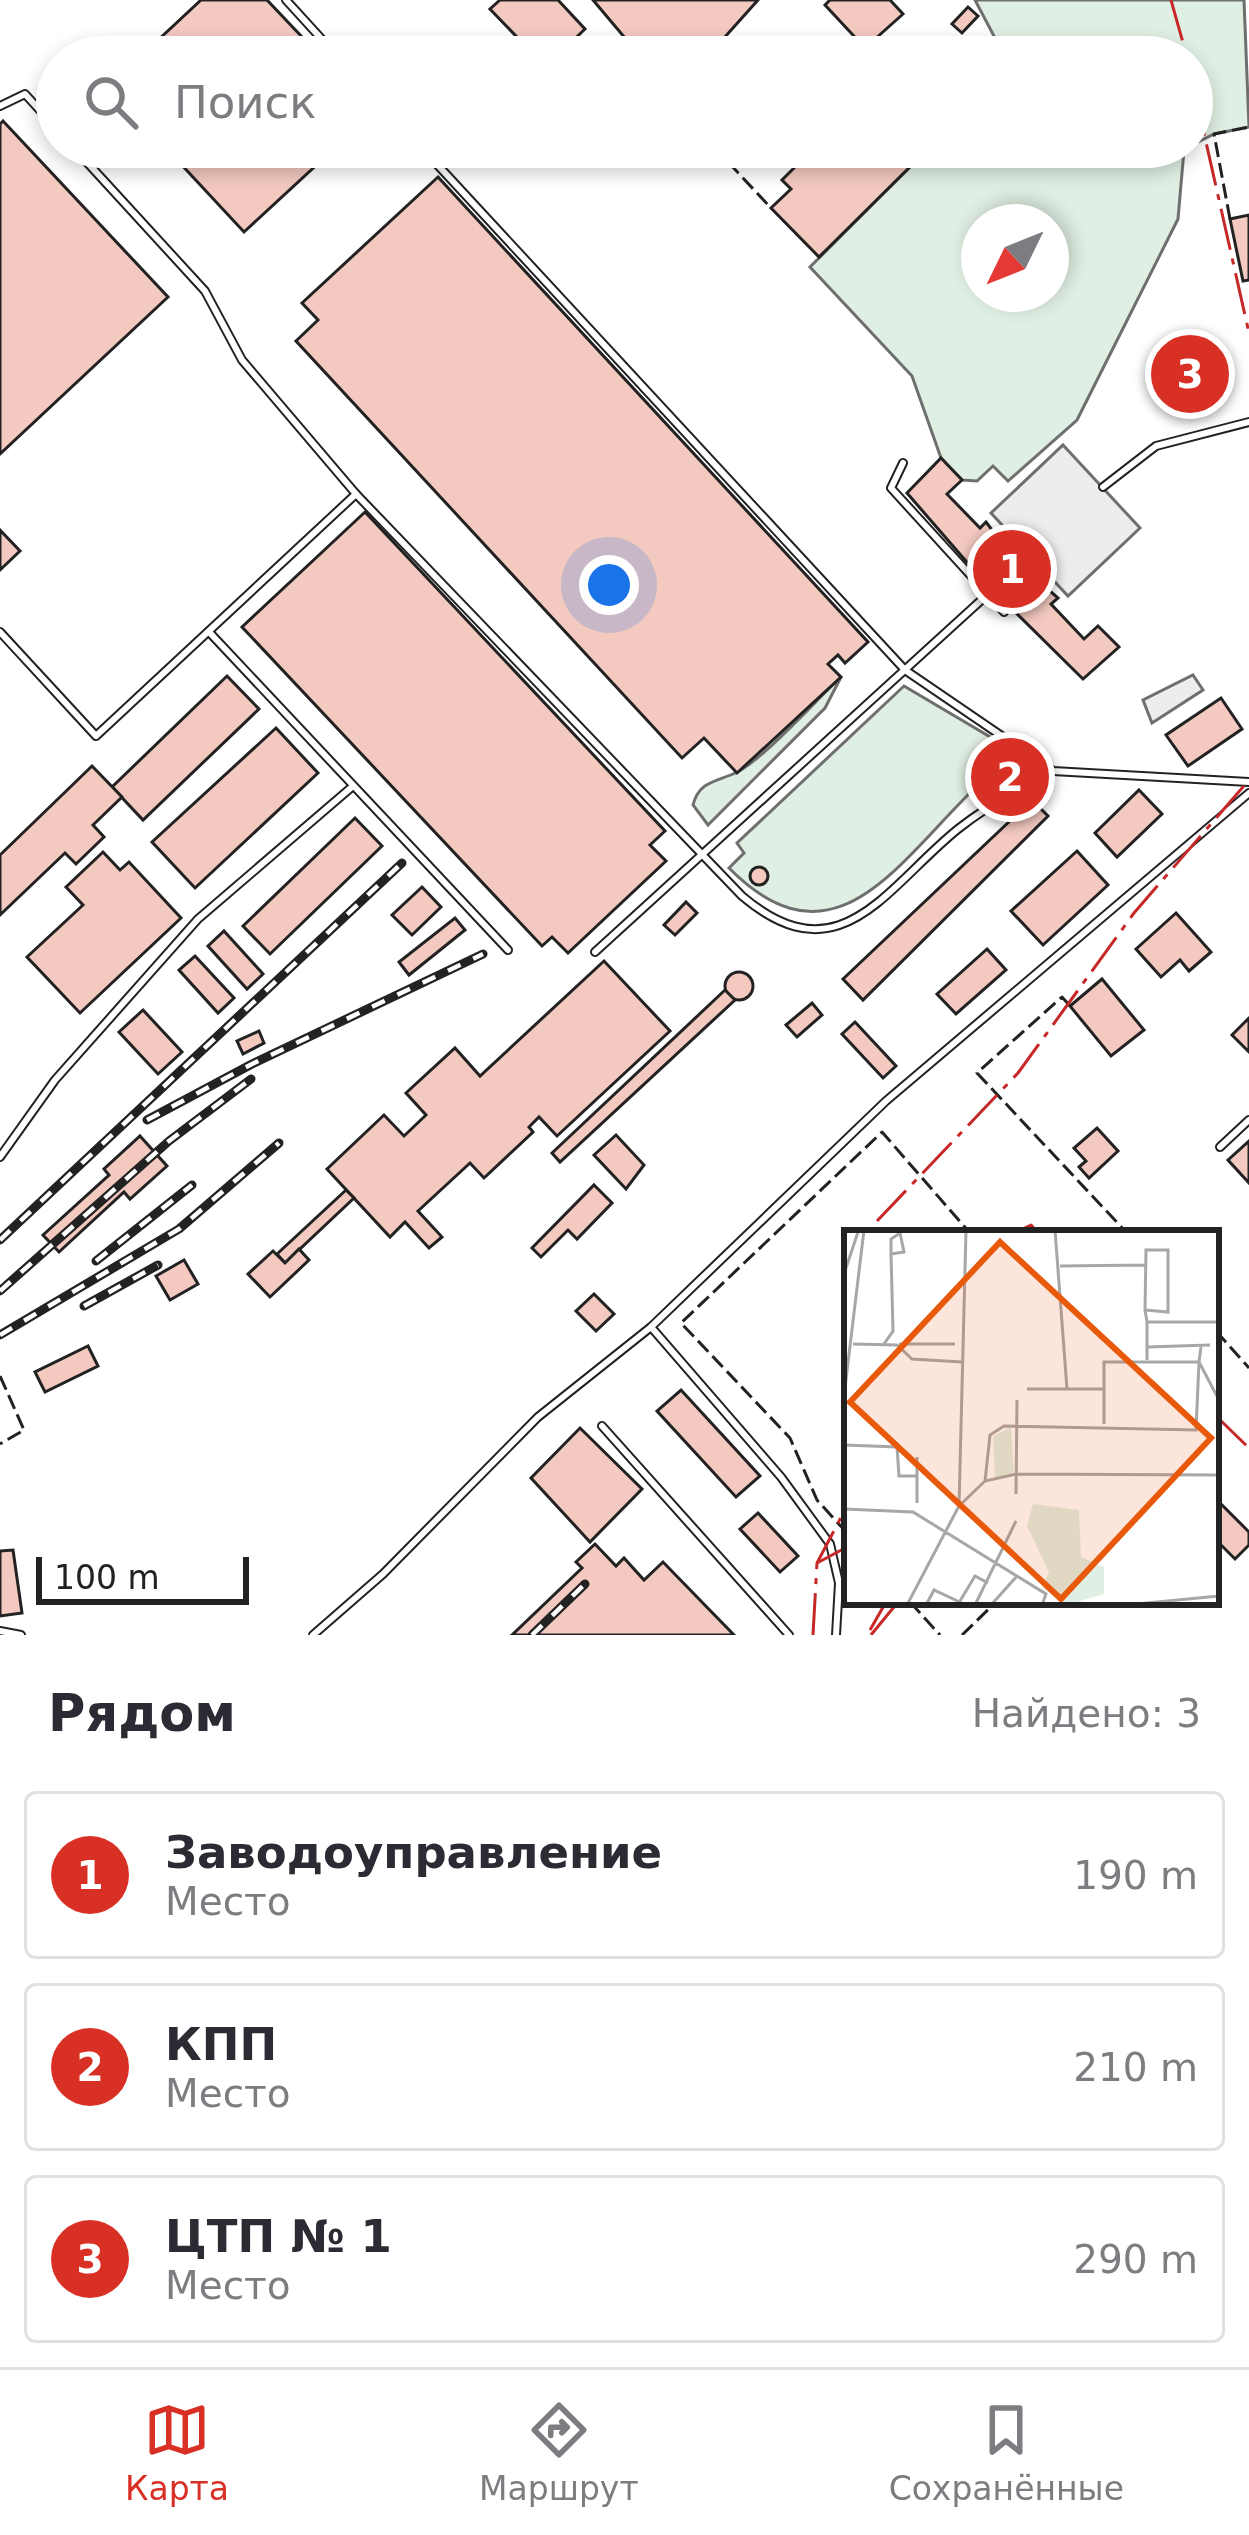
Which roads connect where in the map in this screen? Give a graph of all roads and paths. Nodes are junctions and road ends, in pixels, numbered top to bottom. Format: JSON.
{"nodes":[{"id":1,"x":286,"y":0,"type":"edge"},
{"id":2,"x":319,"y":36,"type":"edge"},
{"id":3,"x":0,"y":106,"type":"edge"},
{"id":4,"x":36,"y":106,"type":"edge"},
{"id":5,"x":93,"y":168,"type":"edge"},
{"id":6,"x":441,"y":168,"type":"edge"},
{"id":7,"x":1249,"y":422,"type":"edge"},
{"id":8,"x":903,"y":463,"type":"dead end"},
{"id":9,"x":1102,"y":487,"type":"dead end"},
{"id":10,"x":356,"y":494,"type":"junction"},
{"id":11,"x":988,"y":594,"type":"junction"},
{"id":12,"x":1004,"y":612,"type":"dead end"},
{"id":13,"x":0,"y":632,"type":"edge"},
{"id":14,"x":210,"y":633,"type":"junction"},
{"id":15,"x":905,"y":670,"type":"junction"},
{"id":16,"x":1053,"y":771,"type":"junction"},
{"id":17,"x":1249,"y":782,"type":"edge"},
{"id":18,"x":353,"y":786,"type":"junction"},
{"id":19,"x":1249,"y":793,"type":"edge"},
{"id":20,"x":704,"y":857,"type":"junction"},
{"id":21,"x":508,"y":950,"type":"dead end"},
{"id":22,"x":595,"y":952,"type":"dead end"},
{"id":23,"x":1249,"y":1120,"type":"edge"},
{"id":24,"x":1220,"y":1148,"type":"dead end"},
{"id":25,"x":0,"y":1156,"type":"edge"},
{"id":26,"x":651,"y":1327,"type":"junction"},
{"id":27,"x":602,"y":1426,"type":"dead end"},
{"id":28,"x":0,"y":1631,"type":"edge"},
{"id":29,"x":21,"y":1635,"type":"edge"},
{"id":30,"x":313,"y":1635,"type":"edge"},
{"id":31,"x":789,"y":1635,"type":"edge"},
{"id":32,"x":836,"y":1635,"type":"edge"}],
"edges":[{"from":1,"to":2,"type":"lane"},
{"from":3,"to":4,"type":"lane"},
{"from":5,"to":10,"type":"lane"},
{"from":6,"to":15,"type":"lane"},
{"from":7,"to":9,"type":"lane"},
{"from":8,"to":11,"type":"lane"},
{"from":10,"to":14,"type":"lane"},
{"from":10,"to":20,"type":"lane"},
{"from":11,"to":12,"type":"lane"},
{"from":11,"to":15,"type":"lane"},
{"from":13,"to":14,"type":"lane"},
{"from":14,"to":18,"type":"lane"},
{"from":15,"to":16,"type":"lane"},
{"from":15,"to":20,"type":"lane"},
{"from":16,"to":17,"type":"lane"},
{"from":16,"to":20,"type":"lane"},
{"from":18,"to":21,"type":"lane"},
{"from":18,"to":25,"type":"lane"},
{"from":19,"to":26,"type":"lane"},
{"from":20,"to":22,"type":"lane"},
{"from":23,"to":24,"type":"lane"},
{"from":26,"to":30,"type":"lane"},
{"from":26,"to":32,"type":"lane"},
{"from":27,"to":31,"type":"lane"},
{"from":28,"to":29,"type":"lane"}]}
